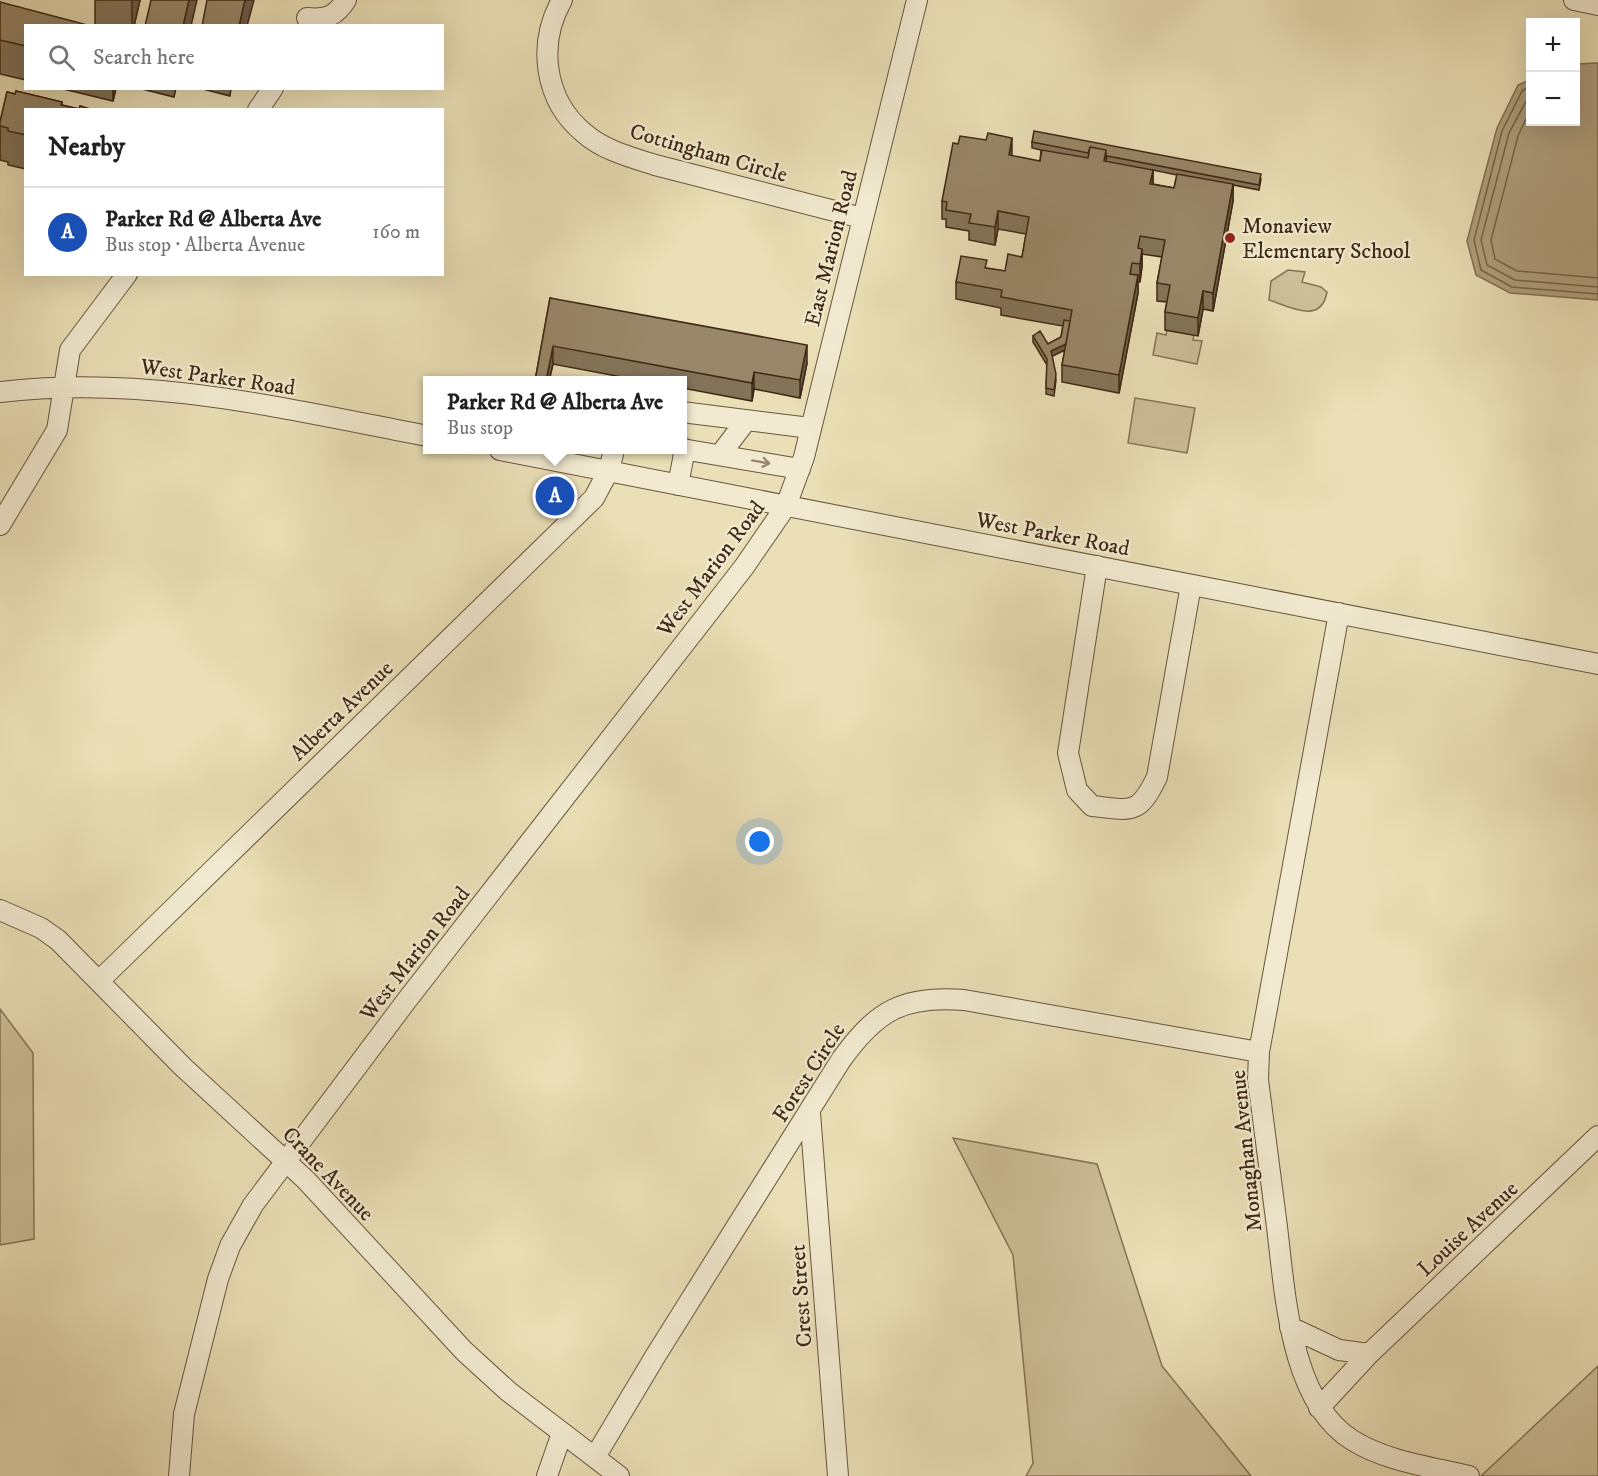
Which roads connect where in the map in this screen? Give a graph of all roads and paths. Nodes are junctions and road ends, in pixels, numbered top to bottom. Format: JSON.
{"nodes":[{"id":1,"x":346,"y":0,"type":"edge"},
{"id":2,"x":562,"y":0,"type":"edge"},
{"id":3,"x":917,"y":0,"type":"edge"},
{"id":4,"x":1574,"y":0,"type":"edge"},
{"id":5,"x":1598,"y":5,"type":"edge"},
{"id":6,"x":308,"y":15,"type":"edge"},
{"id":7,"x":272,"y":90,"type":"edge"},
{"id":8,"x":259,"y":108,"type":"edge"},
{"id":9,"x":862,"y":218,"type":"junction"},
{"id":10,"x":126,"y":276,"type":"edge"},
{"id":11,"x":64,"y":387,"type":"junction"},
{"id":12,"x":0,"y":393,"type":"edge"},
{"id":13,"x":687,"y":413,"type":"edge"},
{"id":14,"x":745,"y":422,"type":"junction"},
{"id":15,"x":810,"y":428,"type":"junction"},
{"id":16,"x":423,"y":435,"type":"edge"},
{"id":17,"x":687,"y":450,"type":"edge"},
{"id":18,"x":522,"y":454,"type":"edge"},
{"id":19,"x":613,"y":454,"type":"edge"},
{"id":20,"x":683,"y":454,"type":"edge"},
{"id":21,"x":720,"y":455,"type":"junction"},
{"id":22,"x":800,"y":469,"type":"junction"},
{"id":23,"x":609,"y":470,"type":"junction"},
{"id":24,"x":678,"y":485,"type":"junction"},
{"id":25,"x":786,"y":506,"type":"junction"},
{"id":26,"x":0,"y":525,"type":"edge"},
{"id":27,"x":1097,"y":566,"type":"junction"},
{"id":28,"x":1191,"y":585,"type":"junction"},
{"id":29,"x":1339,"y":613,"type":"junction"},
{"id":30,"x":1598,"y":664,"type":"edge"},
{"id":31,"x":0,"y":910,"type":"edge"},
{"id":32,"x":99,"y":981,"type":"junction"},
{"id":33,"x":1259,"y":1052,"type":"junction"},
{"id":34,"x":810,"y":1113,"type":"junction"},
{"id":35,"x":1598,"y":1137,"type":"edge"},
{"id":36,"x":285,"y":1160,"type":"junction"},
{"id":37,"x":1290,"y":1327,"type":"junction"},
{"id":38,"x":1369,"y":1354,"type":"junction"},
{"id":39,"x":1319,"y":1408,"type":"junction"},
{"id":40,"x":562,"y":1433,"type":"junction"},
{"id":41,"x":595,"y":1457,"type":"junction"},
{"id":42,"x":179,"y":1476,"type":"edge"},
{"id":43,"x":547,"y":1476,"type":"edge"},
{"id":44,"x":619,"y":1476,"type":"edge"},
{"id":45,"x":838,"y":1476,"type":"edge"},
{"id":46,"x":1469,"y":1476,"type":"edge"}],
"edges":[{"from":1,"to":6,"type":"street"},
{"from":2,"to":9,"type":"street","name":"Cottingham Circle"},
{"from":3,"to":9,"type":"street","name":"East Marion Road"},
{"from":4,"to":5,"type":"street"},
{"from":7,"to":8,"type":"street"},
{"from":9,"to":15,"type":"street","name":"East Marion Road"},
{"from":10,"to":11,"type":"street"},
{"from":11,"to":12,"type":"street","name":"West Parker Road"},
{"from":11,"to":16,"type":"street","name":"West Parker Road"},
{"from":11,"to":26,"type":"street"},
{"from":13,"to":14,"type":"street"},
{"from":14,"to":15,"type":"street"},
{"from":14,"to":21,"type":"street"},
{"from":15,"to":22,"type":"street","name":"East Marion Road"},
{"from":17,"to":21,"type":"street"},
{"from":18,"to":23,"type":"street","name":"West Parker Road"},
{"from":19,"to":23,"type":"street","name":"Alberta Avenue"},
{"from":20,"to":24,"type":"street"},
{"from":21,"to":22,"type":"street","one_way":true},
{"from":22,"to":25,"type":"street","name":"East Marion Road"},
{"from":23,"to":24,"type":"street","name":"West Parker Road"},
{"from":23,"to":32,"type":"street","name":"Alberta Avenue"},
{"from":24,"to":25,"type":"street","name":"West Parker Road"},
{"from":25,"to":27,"type":"street","name":"West Parker Road"},
{"from":25,"to":36,"type":"street","name":"West Marion Road"},
{"from":27,"to":28,"type":"street","name":"West Parker Road"},
{"from":27,"to":28,"type":"street"},
{"from":28,"to":29,"type":"street","name":"West Parker Road"},
{"from":29,"to":30,"type":"street","name":"West Parker Road"},
{"from":29,"to":33,"type":"street","name":"Monaghan Avenue"},
{"from":31,"to":32,"type":"street","name":"Crane Avenue"},
{"from":32,"to":36,"type":"street","name":"Crane Avenue"},
{"from":33,"to":34,"type":"street","name":"Forest Circle"},
{"from":33,"to":37,"type":"street","name":"Monaghan Avenue"},
{"from":34,"to":41,"type":"street","name":"Forest Circle"},
{"from":34,"to":45,"type":"street","name":"Crest Street"},
{"from":35,"to":38,"type":"street","name":"Louise Avenue"},
{"from":36,"to":40,"type":"street","name":"Crane Avenue"},
{"from":36,"to":42,"type":"street","name":"West Marion Road"},
{"from":37,"to":38,"type":"street"},
{"from":37,"to":39,"type":"street","name":"Monaghan Avenue"},
{"from":38,"to":39,"type":"street","name":"Louise Avenue"},
{"from":39,"to":46,"type":"street","name":"Monaghan Avenue"},
{"from":40,"to":41,"type":"street","name":"Crane Avenue"},
{"from":40,"to":43,"type":"street"},
{"from":41,"to":44,"type":"street","name":"Crane Avenue"}]}
